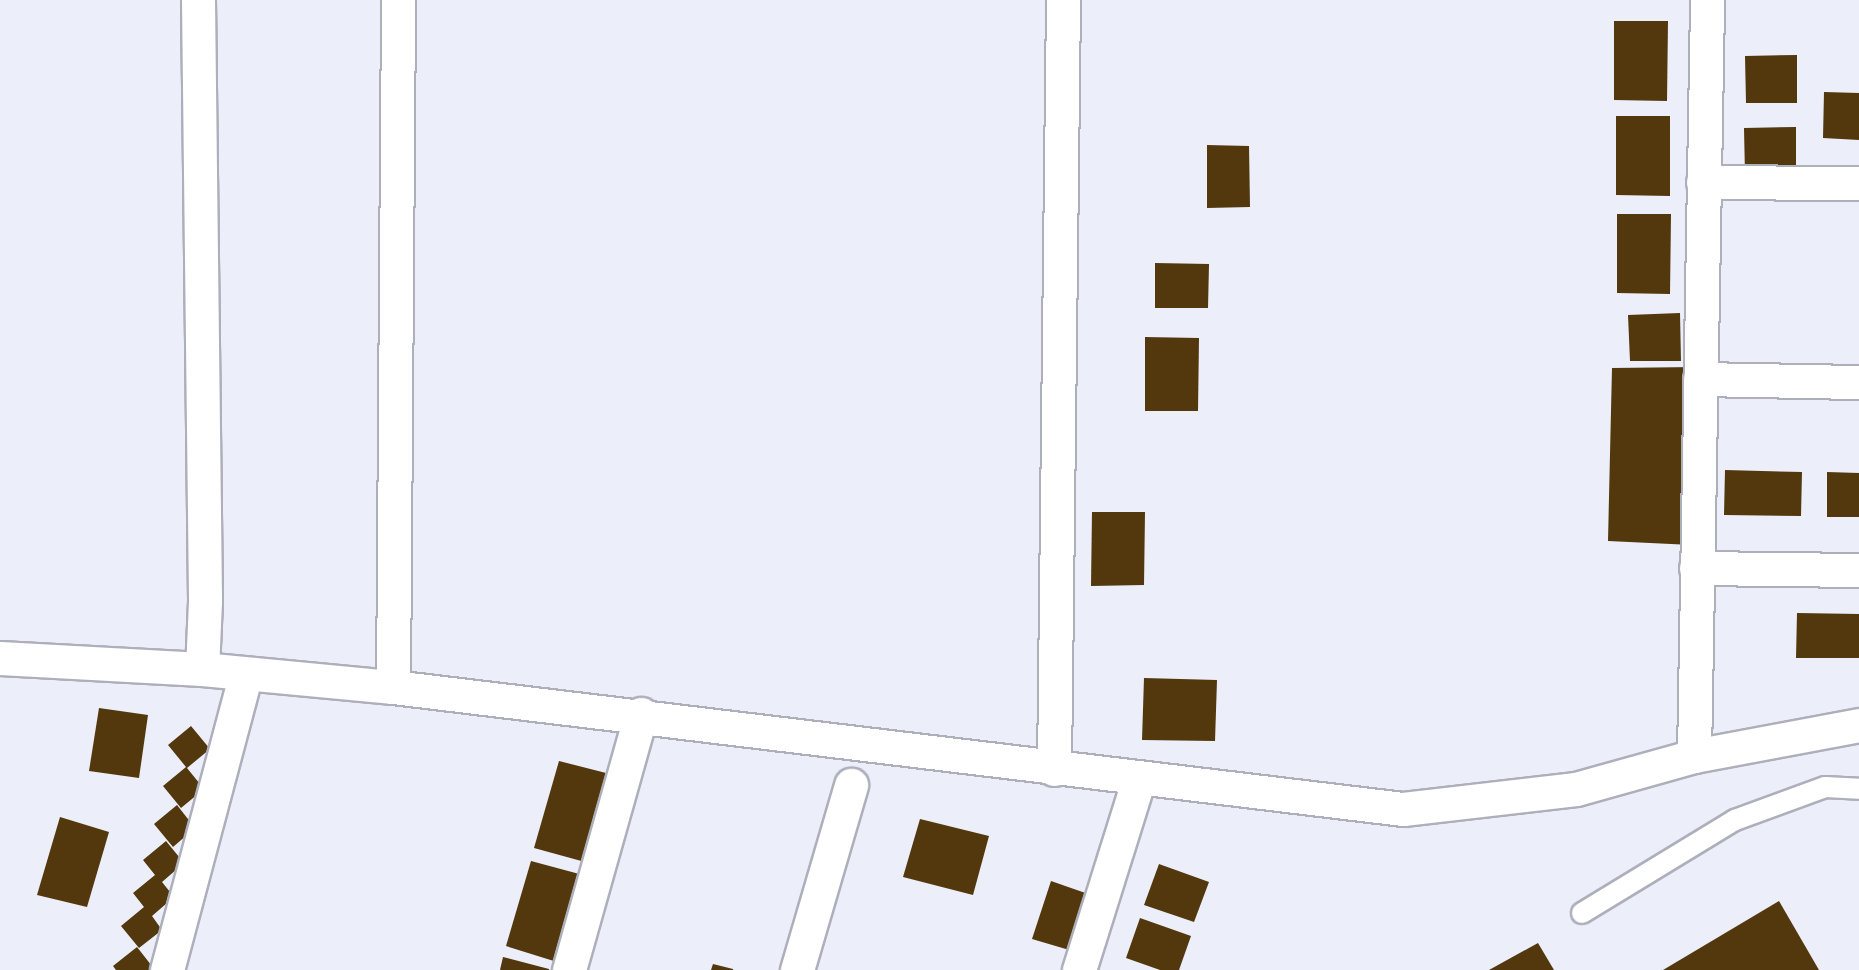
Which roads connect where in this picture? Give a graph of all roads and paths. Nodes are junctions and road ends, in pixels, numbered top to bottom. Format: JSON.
{"nodes":[{"id":1,"x":198,"y":0,"type":"edge"},
{"id":2,"x":398,"y":0,"type":"edge"},
{"id":3,"x":1063,"y":0,"type":"edge"},
{"id":4,"x":1707,"y":0,"type":"edge"},
{"id":5,"x":1703,"y":182,"type":"junction"},
{"id":6,"x":1859,"y":183,"type":"edge"},
{"id":7,"x":1700,"y":379,"type":"junction"},
{"id":8,"x":1859,"y":382,"type":"edge"},
{"id":9,"x":1696,"y":568,"type":"junction"},
{"id":10,"x":1859,"y":570,"type":"edge"},
{"id":11,"x":0,"y":658,"type":"edge"},
{"id":12,"x":202,"y":669,"type":"junction"},
{"id":13,"x":246,"y":674,"type":"junction"},
{"id":14,"x":393,"y":687,"type":"junction"},
{"id":15,"x":641,"y":714,"type":"junction"},
{"id":16,"x":1859,"y":725,"type":"edge"},
{"id":17,"x":1694,"y":756,"type":"junction"},
{"id":18,"x":1054,"y":769,"type":"junction"},
{"id":19,"x":1139,"y":778,"type":"junction"},
{"id":20,"x":850,"y":785,"type":"dead end"},
{"id":21,"x":1859,"y":789,"type":"edge"},
{"id":22,"x":1582,"y":913,"type":"dead end"},
{"id":23,"x":167,"y":970,"type":"edge"},
{"id":24,"x":569,"y":970,"type":"edge"},
{"id":25,"x":797,"y":970,"type":"edge"},
{"id":26,"x":1079,"y":970,"type":"edge"}],
"edges":[{"from":1,"to":12,"type":"street"},
{"from":2,"to":14,"type":"street"},
{"from":3,"to":18,"type":"street"},
{"from":4,"to":5,"type":"street"},
{"from":5,"to":6,"type":"street"},
{"from":5,"to":7,"type":"street"},
{"from":7,"to":8,"type":"street"},
{"from":7,"to":9,"type":"street"},
{"from":9,"to":10,"type":"street"},
{"from":9,"to":17,"type":"street"},
{"from":11,"to":12,"type":"street"},
{"from":12,"to":13,"type":"street"},
{"from":13,"to":14,"type":"street"},
{"from":13,"to":23,"type":"street"},
{"from":14,"to":15,"type":"street"},
{"from":15,"to":18,"type":"street"},
{"from":15,"to":24,"type":"street"},
{"from":16,"to":17,"type":"street"},
{"from":17,"to":19,"type":"street"},
{"from":18,"to":19,"type":"street"},
{"from":19,"to":26,"type":"street"},
{"from":20,"to":25,"type":"street"},
{"from":21,"to":22,"type":"lane"}]}
